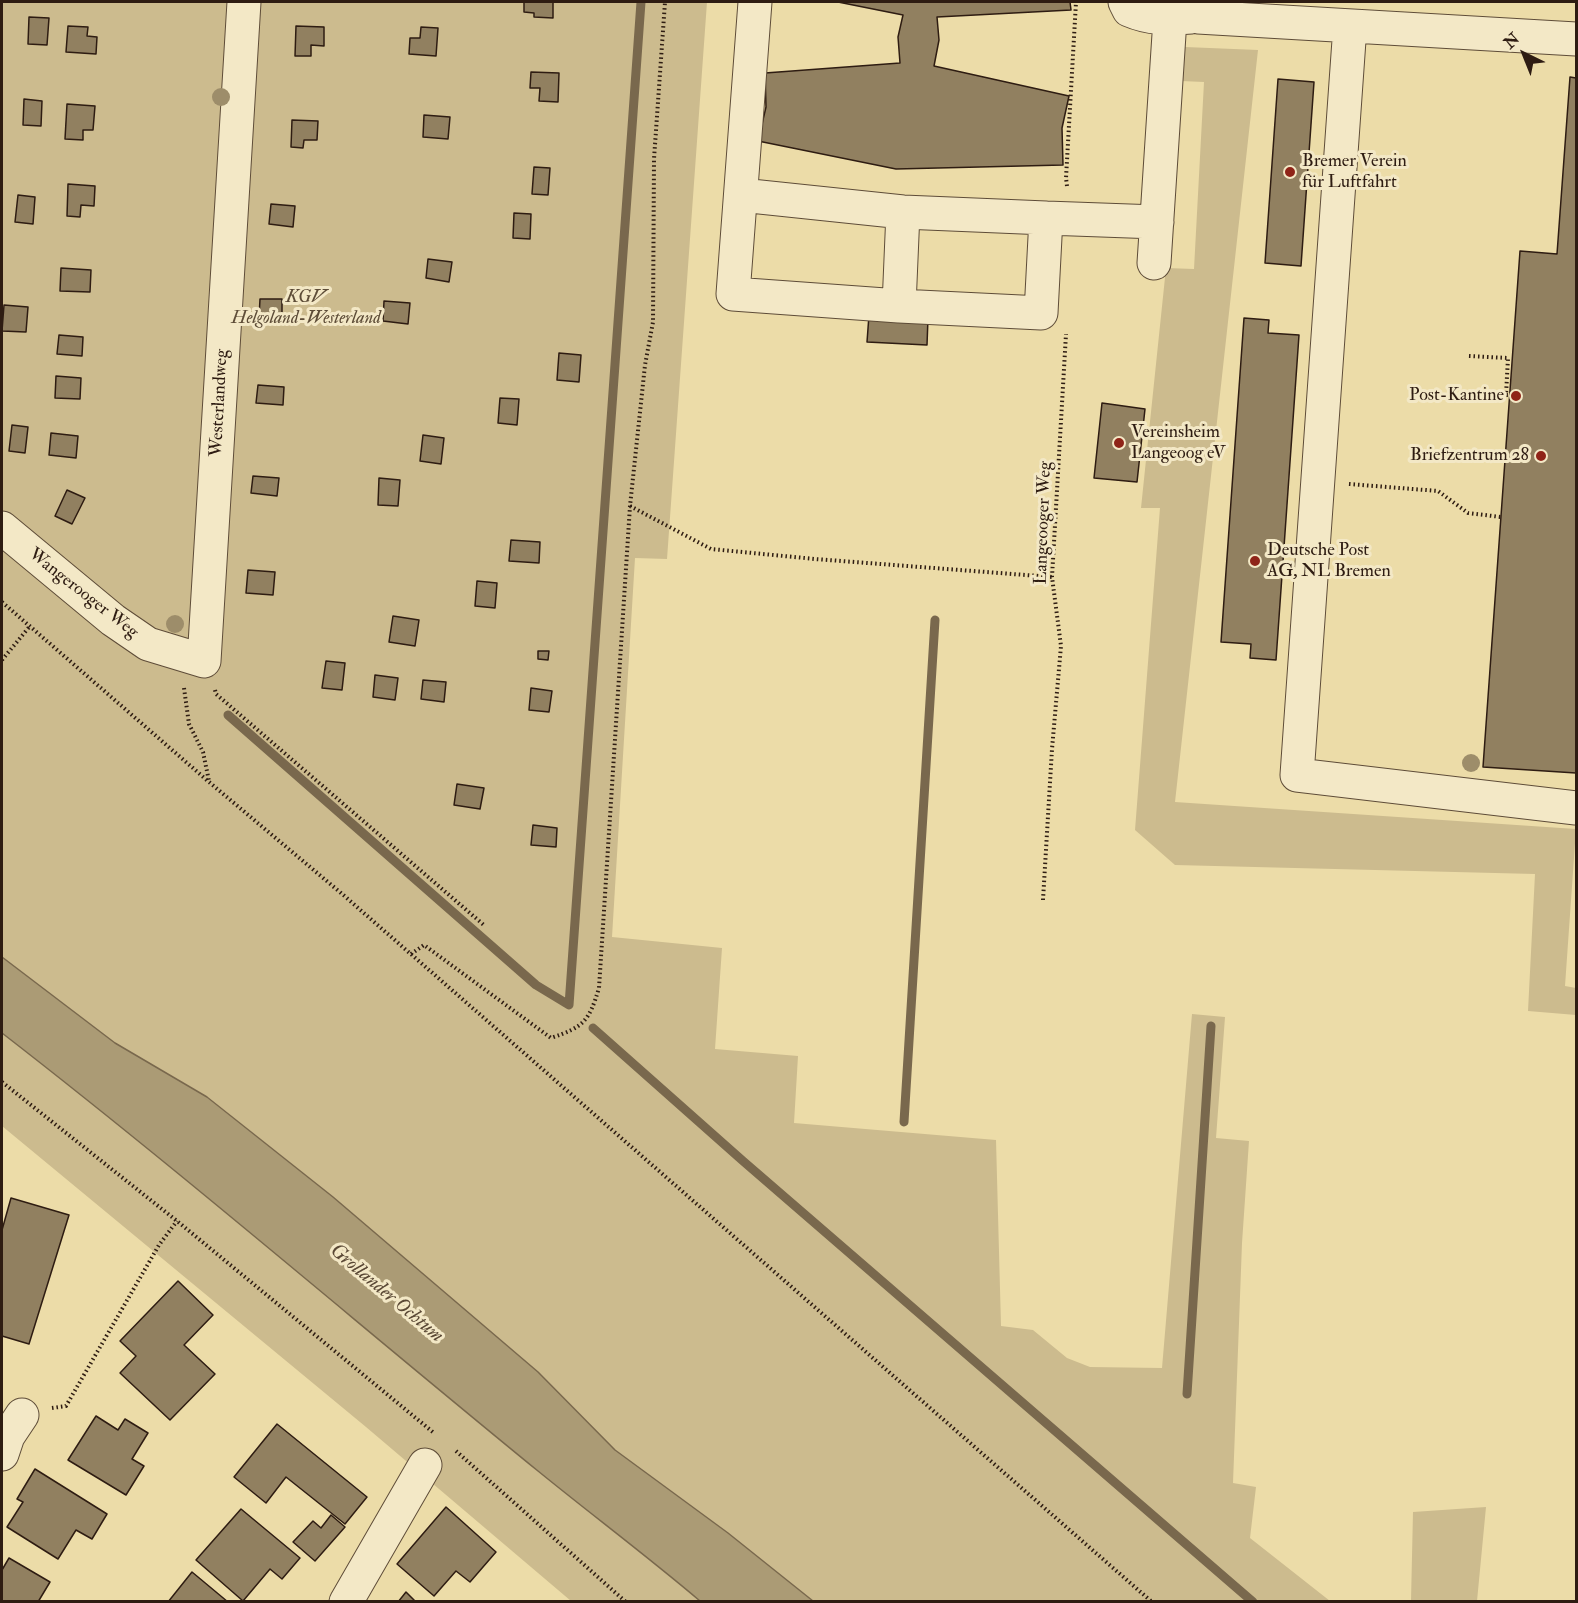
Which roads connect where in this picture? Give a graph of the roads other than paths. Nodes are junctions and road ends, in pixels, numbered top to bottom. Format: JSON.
{"nodes":[{"id":1,"x":244,"y":2,"type":"edge"},
{"id":2,"x":755,"y":2,"type":"edge"},
{"id":3,"x":1125,"y":2,"type":"edge"},
{"id":4,"x":1191,"y":12,"type":"edge"},
{"id":5,"x":1350,"y":26,"type":"junction"},
{"id":6,"x":1576,"y":39,"type":"edge"},
{"id":7,"x":741,"y":195,"type":"junction"},
{"id":8,"x":903,"y":212,"type":"junction"},
{"id":9,"x":1060,"y":218,"type":"junction"},
{"id":10,"x":1157,"y":222,"type":"junction"},
{"id":11,"x":1154,"y":263,"type":"dead end"},
{"id":12,"x":899,"y":306,"type":"junction"},
{"id":13,"x":2,"y":528,"type":"edge"},
{"id":14,"x":204,"y":661,"type":"joint"},
{"id":15,"x":1576,"y":808,"type":"edge"},
{"id":16,"x":22,"y":1415,"type":"road end"},
{"id":17,"x":2,"y":1454,"type":"edge"},
{"id":18,"x":425,"y":1465,"type":"dead end"},
{"id":19,"x":346,"y":1602,"type":"edge"}],
"edges":[{"from":1,"to":14,"type":"street","name":"Westerlandweg"},
{"from":2,"to":7,"type":"street"},
{"from":3,"to":4,"type":"street"},
{"from":4,"to":5,"type":"street"},
{"from":4,"to":10,"type":"street"},
{"from":5,"to":6,"type":"street"},
{"from":5,"to":15,"type":"street"},
{"from":7,"to":8,"type":"street"},
{"from":7,"to":12,"type":"street"},
{"from":8,"to":9,"type":"street"},
{"from":8,"to":12,"type":"street"},
{"from":9,"to":10,"type":"street"},
{"from":9,"to":12,"type":"street"},
{"from":10,"to":11,"type":"street"},
{"from":13,"to":14,"type":"street","name":"Wangerooger Weg"},
{"from":16,"to":17,"type":"street"},
{"from":18,"to":19,"type":"street"}]}
